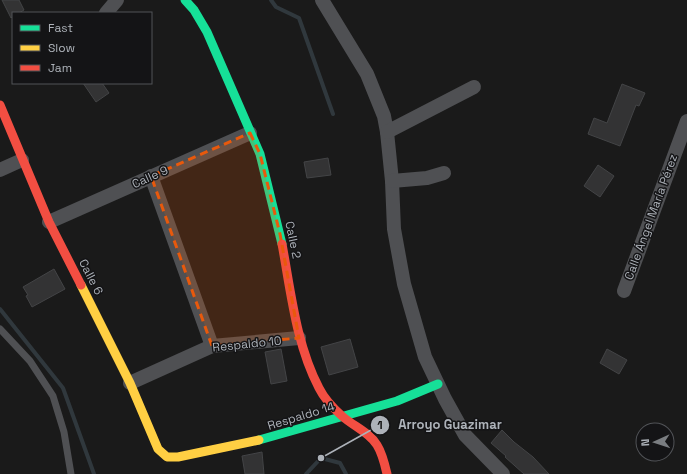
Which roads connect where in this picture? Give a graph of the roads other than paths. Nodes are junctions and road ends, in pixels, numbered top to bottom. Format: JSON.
{"nodes":[{"id":1,"x":117,"y":0,"type":"edge"},
{"id":2,"x":185,"y":0,"type":"edge"},
{"id":3,"x":322,"y":0,"type":"edge"},
{"id":4,"x":107,"y":12,"type":"edge"},
{"id":5,"x":474,"y":87,"type":"dead end"},
{"id":6,"x":0,"y":105,"type":"edge"},
{"id":7,"x":687,"y":121,"type":"edge"},
{"id":8,"x":250,"y":132,"type":"junction"},
{"id":9,"x":387,"y":132,"type":"junction"},
{"id":10,"x":22,"y":160,"type":"junction"},
{"id":11,"x":0,"y":170,"type":"edge"},
{"id":12,"x":444,"y":173,"type":"dead end"},
{"id":13,"x":151,"y":176,"type":"junction"},
{"id":14,"x":392,"y":181,"type":"junction"},
{"id":15,"x":49,"y":222,"type":"junction"},
{"id":16,"x":624,"y":291,"type":"dead end"},
{"id":17,"x":0,"y":329,"type":"edge"},
{"id":18,"x":299,"y":338,"type":"junction"},
{"id":19,"x":212,"y":346,"type":"junction"},
{"id":20,"x":130,"y":383,"type":"junction"},
{"id":21,"x":438,"y":384,"type":"junction"},
{"id":22,"x":342,"y":416,"type":"junction"},
{"id":23,"x":166,"y":457,"type":"joint"},
{"id":24,"x":71,"y":474,"type":"edge"},
{"id":25,"x":387,"y":474,"type":"edge"},
{"id":26,"x":503,"y":474,"type":"edge"}],
"edges":[{"from":1,"to":4,"type":"street"},
{"from":2,"to":8,"type":"street","name":"Calle 2"},
{"from":3,"to":9,"type":"street"},
{"from":5,"to":9,"type":"street"},
{"from":6,"to":10,"type":"street","name":"Calle 6"},
{"from":7,"to":16,"type":"street","name":"Calle Ángel María Pérez"},
{"from":8,"to":13,"type":"street","name":"Calle 9"},
{"from":8,"to":18,"type":"street","name":"Calle 2"},
{"from":9,"to":14,"type":"street"},
{"from":10,"to":11,"type":"street"},
{"from":10,"to":15,"type":"street","name":"Calle 6"},
{"from":12,"to":14,"type":"street"},
{"from":13,"to":15,"type":"street","name":"Calle 9"},
{"from":13,"to":19,"type":"street"},
{"from":14,"to":21,"type":"street"},
{"from":15,"to":20,"type":"street","name":"Calle 6"},
{"from":17,"to":24,"type":"lane"},
{"from":18,"to":19,"type":"street","name":"Respaldo 10"},
{"from":18,"to":22,"type":"street","name":"Calle 2"},
{"from":19,"to":20,"type":"street","name":"Respaldo 10"},
{"from":20,"to":23,"type":"street","name":"Calle 6"},
{"from":21,"to":22,"type":"street","name":"Respaldo 14"},
{"from":21,"to":26,"type":"street"},
{"from":22,"to":23,"type":"street","name":"Respaldo 14"},
{"from":22,"to":25,"type":"street","name":"Calle 2"}]}
